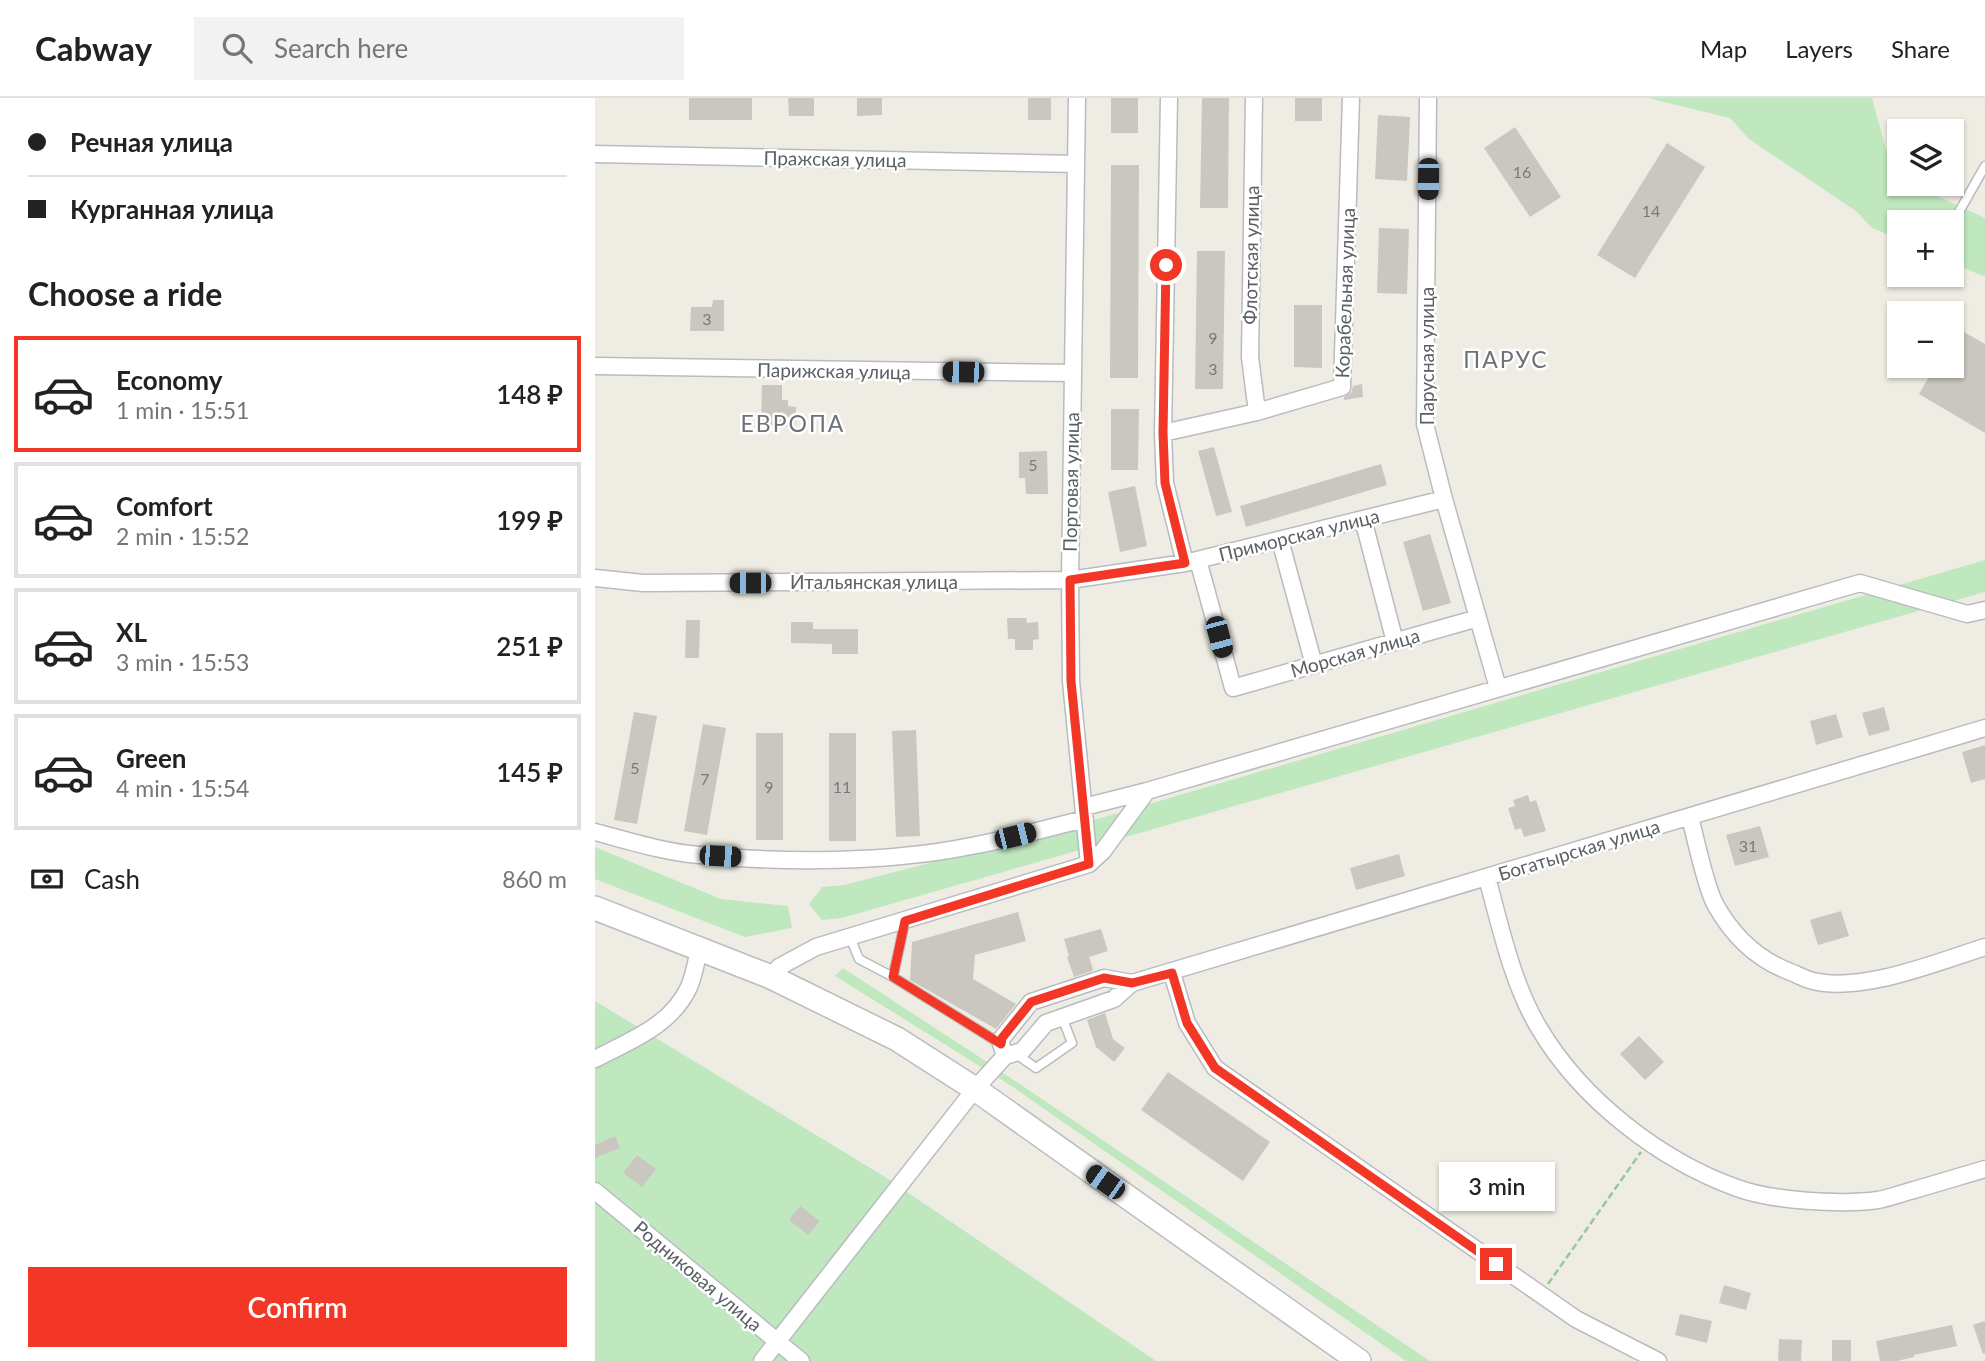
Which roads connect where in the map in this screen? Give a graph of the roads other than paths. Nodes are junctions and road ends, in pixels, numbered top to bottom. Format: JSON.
{"nodes":[{"id":1,"x":1077,"y":98,"type":"edge"},
{"id":2,"x":1169,"y":98,"type":"edge"},
{"id":3,"x":1254,"y":98,"type":"edge"},
{"id":4,"x":1351,"y":98,"type":"edge"},
{"id":5,"x":1428,"y":98,"type":"edge"},
{"id":6,"x":595,"y":154,"type":"edge"},
{"id":7,"x":1076,"y":163,"type":"junction"},
{"id":8,"x":1985,"y":166,"type":"edge"},
{"id":9,"x":1960,"y":210,"type":"edge"},
{"id":10,"x":595,"y":366,"type":"edge"},
{"id":11,"x":1073,"y":373,"type":"junction"},
{"id":12,"x":1257,"y":412,"type":"junction"},
{"id":13,"x":1163,"y":433,"type":"junction"},
{"id":14,"x":1444,"y":499,"type":"junction"},
{"id":15,"x":1363,"y":519,"type":"junction"},
{"id":16,"x":1280,"y":540,"type":"junction"},
{"id":17,"x":1192,"y":561,"type":"junction"},
{"id":18,"x":595,"y":578,"type":"edge"},
{"id":19,"x":1070,"y":580,"type":"junction"},
{"id":20,"x":1985,"y":610,"type":"edge"},
{"id":21,"x":1478,"y":618,"type":"junction"},
{"id":22,"x":1395,"y":642,"type":"junction"},
{"id":23,"x":1314,"y":665,"type":"junction"},
{"id":24,"x":1498,"y":688,"type":"junction"},
{"id":25,"x":1985,"y":728,"type":"edge"},
{"id":26,"x":1147,"y":791,"type":"junction"},
{"id":27,"x":1084,"y":813,"type":"junction"},
{"id":28,"x":1690,"y":817,"type":"junction"},
{"id":29,"x":595,"y":832,"type":"edge"},
{"id":30,"x":1089,"y":864,"type":"junction"},
{"id":31,"x":1487,"y":878,"type":"junction"},
{"id":32,"x":595,"y":908,"type":"edge"},
{"id":33,"x":905,"y":921,"type":"junction"},
{"id":34,"x":850,"y":937,"type":"junction"},
{"id":35,"x":1985,"y":947,"type":"edge"},
{"id":36,"x":699,"y":950,"type":"junction"},
{"id":37,"x":1172,"y":973,"type":"junction"},
{"id":38,"x":771,"y":977,"type":"junction"},
{"id":39,"x":893,"y":977,"type":"junction"},
{"id":40,"x":1132,"y":983,"type":"junction"},
{"id":41,"x":1062,"y":1017,"type":"junction"},
{"id":42,"x":1007,"y":1051,"type":"junction"},
{"id":43,"x":595,"y":1059,"type":"edge"},
{"id":44,"x":975,"y":1089,"type":"junction"},
{"id":45,"x":1985,"y":1168,"type":"edge"},
{"id":46,"x":595,"y":1192,"type":"edge"},
{"id":47,"x":777,"y":1342,"type":"junction"},
{"id":48,"x":762,"y":1361,"type":"edge"},
{"id":49,"x":801,"y":1361,"type":"edge"},
{"id":50,"x":1359,"y":1361,"type":"edge"},
{"id":51,"x":1658,"y":1361,"type":"edge"}],
"edges":[{"from":1,"to":7,"type":"street","name":"Портовая улица"},
{"from":2,"to":13,"type":"street"},
{"from":3,"to":12,"type":"street","name":"Флотская улица"},
{"from":4,"to":12,"type":"street","name":"Корабельная улица"},
{"from":5,"to":14,"type":"street","name":"Парусная улица"},
{"from":6,"to":7,"type":"street","name":"Пражская улица"},
{"from":7,"to":11,"type":"street","name":"Портовая улица"},
{"from":8,"to":9,"type":"lane"},
{"from":10,"to":11,"type":"street","name":"Парижская улица"},
{"from":11,"to":19,"type":"street","name":"Портовая улица"},
{"from":12,"to":13,"type":"street","name":"Корабельная улица"},
{"from":13,"to":17,"type":"street"},
{"from":14,"to":15,"type":"street","name":"Приморская улица"},
{"from":14,"to":21,"type":"street","name":"Парусная улица"},
{"from":15,"to":16,"type":"street","name":"Приморская улица"},
{"from":15,"to":22,"type":"street"},
{"from":16,"to":17,"type":"street","name":"Приморская улица"},
{"from":16,"to":23,"type":"street"},
{"from":17,"to":19,"type":"street","name":"Приморская улица"},
{"from":17,"to":23,"type":"street","name":"Морская улица"},
{"from":18,"to":19,"type":"street","name":"Итальянская улица"},
{"from":19,"to":27,"type":"street","name":"Портовая улица"},
{"from":20,"to":24,"type":"street"},
{"from":21,"to":22,"type":"street","name":"Морская улица"},
{"from":21,"to":24,"type":"street","name":"Парусная улица"},
{"from":22,"to":23,"type":"street","name":"Морская улица"},
{"from":24,"to":26,"type":"street"},
{"from":25,"to":28,"type":"street","name":"Богатырская улица"},
{"from":26,"to":27,"type":"street"},
{"from":26,"to":30,"type":"street"},
{"from":27,"to":29,"type":"street"},
{"from":27,"to":30,"type":"street","name":"Портовая улица"},
{"from":28,"to":31,"type":"street","name":"Богатырская улица"},
{"from":28,"to":35,"type":"street"},
{"from":30,"to":33,"type":"street"},
{"from":31,"to":37,"type":"street","name":"Богатырская улица"},
{"from":31,"to":45,"type":"street"},
{"from":32,"to":36,"type":"street"},
{"from":33,"to":34,"type":"street"},
{"from":33,"to":39,"type":"lane"},
{"from":34,"to":38,"type":"street"},
{"from":34,"to":39,"type":"lane"},
{"from":36,"to":38,"type":"street"},
{"from":36,"to":43,"type":"street"},
{"from":37,"to":40,"type":"street","name":"Богатырская улица"},
{"from":37,"to":51,"type":"street"},
{"from":38,"to":44,"type":"street"},
{"from":39,"to":42,"type":"lane"},
{"from":40,"to":41,"type":"street"},
{"from":40,"to":42,"type":"street"},
{"from":41,"to":42,"type":"street"},
{"from":41,"to":42,"type":"lane"},
{"from":42,"to":44,"type":"street"},
{"from":44,"to":47,"type":"street"},
{"from":44,"to":50,"type":"street"},
{"from":46,"to":47,"type":"street","name":"Родниковая улица"},
{"from":47,"to":48,"type":"street"},
{"from":47,"to":49,"type":"street","name":"Родниковая улица"}]}
